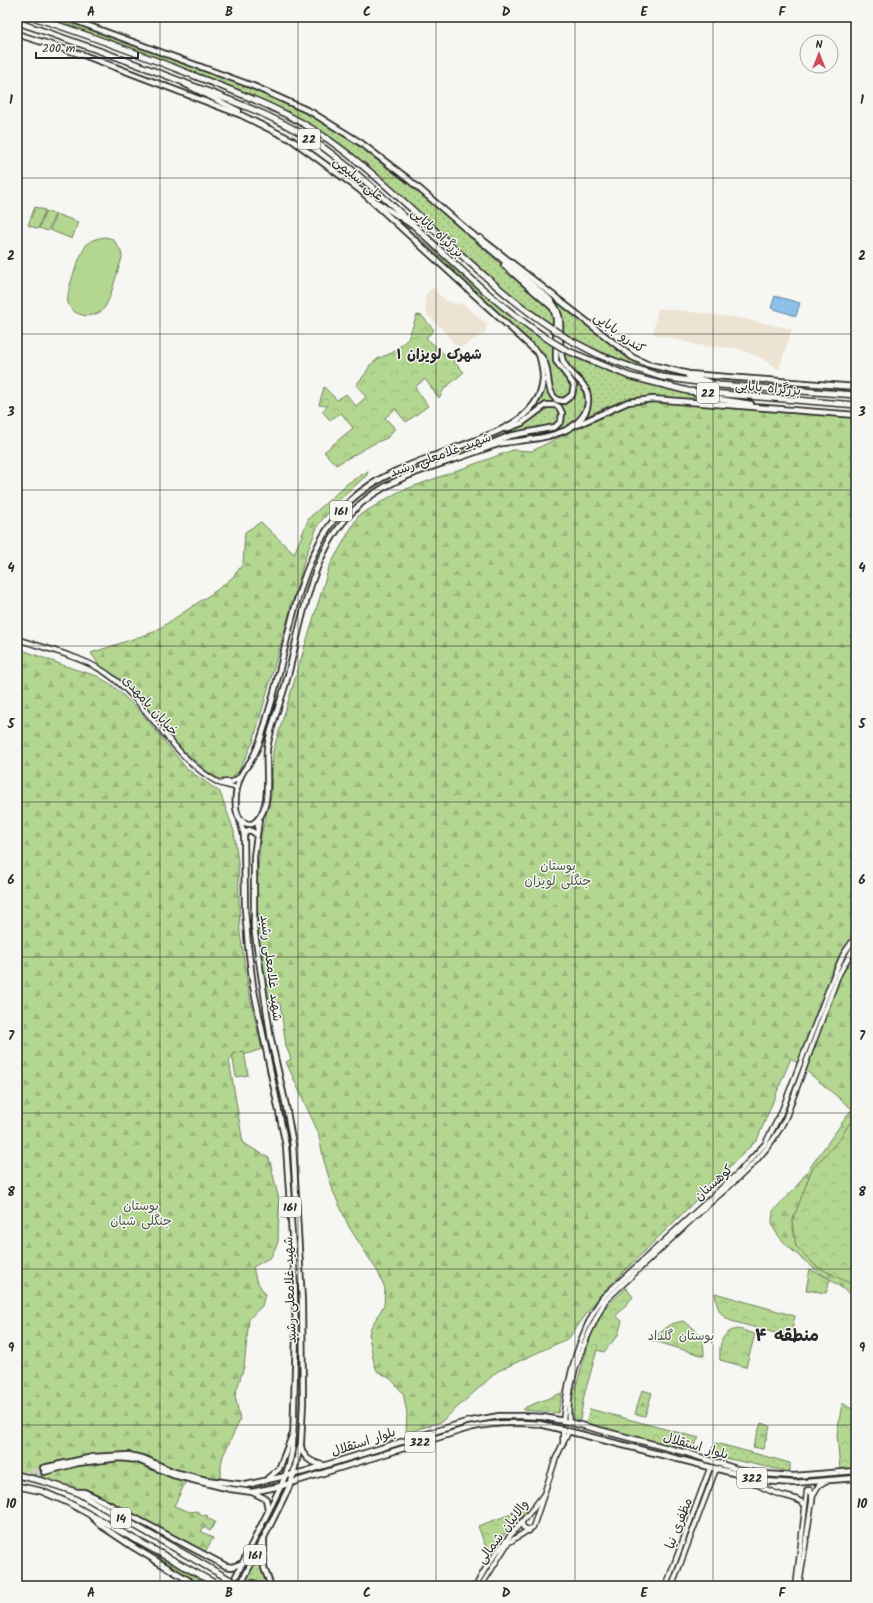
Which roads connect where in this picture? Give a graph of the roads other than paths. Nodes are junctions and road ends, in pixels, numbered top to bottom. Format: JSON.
{"nodes":[{"id":1,"x":33,"y":17,"type":"edge"},
{"id":2,"x":65,"y":17,"type":"edge"},
{"id":3,"x":17,"y":22,"type":"edge"},
{"id":4,"x":17,"y":34,"type":"edge"},
{"id":5,"x":177,"y":79,"type":"junction"},
{"id":6,"x":267,"y":127,"type":"junction"},
{"id":7,"x":360,"y":190,"type":"junction"},
{"id":8,"x":420,"y":231,"type":"junction"},
{"id":9,"x":471,"y":233,"type":"junction"},
{"id":10,"x":539,"y":354,"type":"junction"},
{"id":11,"x":666,"y":369,"type":"junction"},
{"id":12,"x":720,"y":385,"type":"junction"},
{"id":13,"x":856,"y":387,"type":"edge"},
{"id":14,"x":688,"y":390,"type":"junction"},
{"id":15,"x":856,"y":396,"type":"edge"},
{"id":16,"x":856,"y":405,"type":"edge"},
{"id":17,"x":769,"y":408,"type":"junction"},
{"id":18,"x":856,"y":415,"type":"edge"},
{"id":19,"x":568,"y":429,"type":"junction"},
{"id":20,"x":503,"y":430,"type":"junction"},
{"id":21,"x":463,"y":456,"type":"junction"},
{"id":22,"x":17,"y":639,"type":"edge"},
{"id":23,"x":240,"y":778,"type":"junction"},
{"id":24,"x":217,"y":782,"type":"junction"},
{"id":25,"x":237,"y":788,"type":"junction"},
{"id":26,"x":260,"y":816,"type":"junction"},
{"id":27,"x":240,"y":818,"type":"junction"},
{"id":28,"x":256,"y":834,"type":"junction"},
{"id":29,"x":244,"y":835,"type":"junction"},
{"id":30,"x":856,"y":936,"type":"edge"},
{"id":31,"x":856,"y":944,"type":"edge"},
{"id":32,"x":809,"y":1048,"type":"junction"},
{"id":33,"x":569,"y":1388,"type":"junction"},
{"id":34,"x":563,"y":1421,"type":"junction"},
{"id":35,"x":569,"y":1422,"type":"junction"},
{"id":36,"x":563,"y":1430,"type":"junction"},
{"id":37,"x":569,"y":1431,"type":"junction"},
{"id":38,"x":294,"y":1432,"type":"junction"},
{"id":39,"x":301,"y":1443,"type":"junction"},
{"id":40,"x":563,"y":1443,"type":"junction"},
{"id":41,"x":324,"y":1466,"type":"junction"},
{"id":42,"x":710,"y":1468,"type":"junction"},
{"id":43,"x":716,"y":1469,"type":"junction"},
{"id":44,"x":856,"y":1470,"type":"edge"},
{"id":45,"x":293,"y":1474,"type":"junction"},
{"id":46,"x":17,"y":1475,"type":"edge"},
{"id":47,"x":285,"y":1476,"type":"junction"},
{"id":48,"x":794,"y":1476,"type":"junction"},
{"id":49,"x":743,"y":1477,"type":"junction"},
{"id":50,"x":706,"y":1478,"type":"junction"},
{"id":51,"x":713,"y":1478,"type":"junction"},
{"id":52,"x":856,"y":1478,"type":"edge"},
{"id":53,"x":827,"y":1480,"type":"junction"},
{"id":54,"x":257,"y":1483,"type":"junction"},
{"id":55,"x":291,"y":1483,"type":"junction"},
{"id":56,"x":794,"y":1483,"type":"junction"},
{"id":57,"x":17,"y":1486,"type":"edge"},
{"id":58,"x":281,"y":1486,"type":"junction"},
{"id":59,"x":546,"y":1490,"type":"junction"},
{"id":60,"x":76,"y":1492,"type":"junction"},
{"id":61,"x":252,"y":1492,"type":"junction"},
{"id":62,"x":812,"y":1504,"type":"junction"},
{"id":63,"x":805,"y":1505,"type":"junction"},
{"id":64,"x":268,"y":1509,"type":"junction"},
{"id":65,"x":88,"y":1513,"type":"junction"},
{"id":66,"x":526,"y":1518,"type":"junction"},
{"id":67,"x":522,"y":1523,"type":"junction"},
{"id":68,"x":534,"y":1524,"type":"junction"},
{"id":69,"x":529,"y":1530,"type":"junction"},
{"id":70,"x":264,"y":1538,"type":"junction"},
{"id":71,"x":243,"y":1563,"type":"junction"},
{"id":72,"x":490,"y":1565,"type":"junction"},
{"id":73,"x":232,"y":1568,"type":"junction"},
{"id":74,"x":237,"y":1574,"type":"junction"},
{"id":75,"x":217,"y":1585,"type":"edge"},
{"id":76,"x":240,"y":1585,"type":"edge"},
{"id":77,"x":195,"y":1586,"type":"edge"},
{"id":78,"x":231,"y":1586,"type":"edge"},
{"id":79,"x":249,"y":1586,"type":"edge"},
{"id":80,"x":262,"y":1586,"type":"edge"},
{"id":81,"x":271,"y":1586,"type":"edge"},
{"id":82,"x":476,"y":1586,"type":"edge"},
{"id":83,"x":481,"y":1586,"type":"edge"},
{"id":84,"x":666,"y":1586,"type":"edge"},
{"id":85,"x":672,"y":1586,"type":"edge"},
{"id":86,"x":796,"y":1586,"type":"edge"},
{"id":87,"x":799,"y":1586,"type":"edge"}],
"edges":[{"from":1,"to":12,"type":"highway","name":"بزرگراه بابایی","number":"22","bridge":true},
{"from":2,"to":9,"type":"main road"},
{"from":3,"to":5,"type":"highway","name":"بزرگراه بابایی","number":"22"},
{"from":4,"to":6,"type":"main road","name":"علی سلیمی"},
{"from":5,"to":6,"type":"main road"},
{"from":5,"to":8,"type":"highway","name":"بزرگراه بابایی","number":"22"},
{"from":6,"to":7,"type":"main road","name":"علی سلیمی"},
{"from":7,"to":8,"type":"main road"},
{"from":7,"to":10,"type":"main road","name":"علی سلیمی"},
{"from":8,"to":14,"type":"highway","name":"بزرگراه بابایی","number":"22","bridge":true},
{"from":9,"to":10,"type":"main road"},
{"from":9,"to":11,"type":"main road","name":"کندرو بابایی"},
{"from":9,"to":19,"type":"main road","name":"شهید غلامعلی رشید","number":"161"},
{"from":10,"to":20,"type":"main road","name":"شهید غلامعلی رشید","number":"161"},
{"from":11,"to":12,"type":"main road"},
{"from":11,"to":13,"type":"main road","name":"کندرو بابایی"},
{"from":12,"to":15,"type":"highway","name":"بزرگراه بابایی","number":"22"},
{"from":14,"to":16,"type":"highway","name":"بزرگراه بابایی","number":"22"},
{"from":14,"to":17,"type":"main road"},
{"from":17,"to":18,"type":"main road"},
{"from":17,"to":19,"type":"main road"},
{"from":19,"to":21,"type":"main road","name":"شهید غلامعلی رشید","number":"161"},
{"from":20,"to":21,"type":"main road"},
{"from":20,"to":23,"type":"main road","name":"شهید غلامعلی رشید","number":"161"},
{"from":21,"to":26,"type":"main road","name":"شهید غلامعلی رشید","number":"161"},
{"from":22,"to":24,"type":"main road","name":"خیابان یامهدی"},
{"from":23,"to":24,"type":"main road"},
{"from":23,"to":25,"type":"main road","name":"شهید غلامعلی رشید"},
{"from":24,"to":25,"type":"main road"},
{"from":25,"to":27,"type":"main road","name":"شهید غلامعلی رشید"},
{"from":26,"to":27,"type":"main road"},
{"from":26,"to":28,"type":"main road","name":"شهید غلامعلی رشید","number":"161"},
{"from":27,"to":29,"type":"main road","name":"شهید غلامعلی رشید","number":"161"},
{"from":28,"to":29,"type":"main road"},
{"from":28,"to":39,"type":"main road","name":"شهید غلامعلی رشید","number":"161"},
{"from":29,"to":38,"type":"main road","name":"شهید غلامعلی رشید","number":"161"},
{"from":30,"to":32,"type":"main road","name":"کوهستان"},
{"from":31,"to":32,"type":"main road","name":"کوهستان"},
{"from":32,"to":33,"type":"main road","name":"کوهستان"},
{"from":33,"to":34,"type":"main road","name":"کوهستان"},
{"from":33,"to":35,"type":"main road","name":"کوهستان"},
{"from":34,"to":35,"type":"main road","name":"بلوار استقلال","number":"322"},
{"from":34,"to":36,"type":"main road"},
{"from":34,"to":41,"type":"main road","name":"بلوار استقلال","number":"322"},
{"from":35,"to":37,"type":"main road"},
{"from":35,"to":48,"type":"main road","name":"بلوار استقلال","number":"322"},
{"from":36,"to":37,"type":"main road","name":"بلوار استقلال","number":"322"},
{"from":36,"to":40,"type":"main road","name":"والائیان شمالی"},
{"from":36,"to":55,"type":"main road","name":"بلوار استقلال","number":"322"},
{"from":37,"to":40,"type":"main road","name":"والائیان شمالی"},
{"from":37,"to":42,"type":"main road","name":"بلوار استقلال","number":"322"},
{"from":38,"to":47,"type":"main road","name":"شهید غلامعلی رشید","number":"161"},
{"from":38,"to":54,"type":"main road"},
{"from":39,"to":41,"type":"main road"},
{"from":39,"to":45,"type":"main road","name":"شهید غلامعلی رشید","number":"161"},
{"from":40,"to":59,"type":"main road","name":"والائیان شمالی"},
{"from":41,"to":45,"type":"main road","name":"بلوار استقلال","number":"322"},
{"from":42,"to":43,"type":"main road","name":"بلوار استقلال","number":"322"},
{"from":42,"to":50,"type":"main road","name":"مظفری نیا"},
{"from":43,"to":49,"type":"main road","name":"بلوار استقلال","number":"322"},
{"from":43,"to":51,"type":"main road","name":"مظفری نیا"},
{"from":44,"to":48,"type":"main road","name":"بلوار استقلال","number":"322"},
{"from":45,"to":47,"type":"main road","name":"بلوار استقلال","number":"322"},
{"from":45,"to":55,"type":"main road","name":"شهید غلامعلی رشید","number":"161"},
{"from":46,"to":60,"type":"highway","number":"14"},
{"from":47,"to":54,"type":"main road","name":"بلوار استقلال","number":"322"},
{"from":47,"to":58,"type":"main road","name":"شهید غلامعلی رشید","number":"161"},
{"from":48,"to":56,"type":"main road"},
{"from":49,"to":56,"type":"main road","name":"بلوار استقلال","number":"322"},
{"from":49,"to":63,"type":"main road"},
{"from":50,"to":51,"type":"main road"},
{"from":50,"to":84,"type":"main road","name":"مظفری نیا"},
{"from":51,"to":85,"type":"main road","name":"مظفری نیا"},
{"from":52,"to":53,"type":"main road","name":"بلوار استقلال","number":"322"},
{"from":53,"to":56,"type":"main road","name":"بلوار استقلال","number":"322"},
{"from":53,"to":62,"type":"main road"},
{"from":54,"to":61,"type":"main road","name":"بلوار استقلال","number":"322"},
{"from":55,"to":58,"type":"main road","name":"بلوار استقلال","number":"322"},
{"from":55,"to":70,"type":"main road","name":"شهید غلامعلی رشید","number":"161"},
{"from":57,"to":65,"type":"highway","number":"14"},
{"from":58,"to":61,"type":"main road","name":"بلوار استقلال"},
{"from":58,"to":64,"type":"main road","name":"شهید غلامعلی رشید","number":"161"},
{"from":59,"to":66,"type":"main road","name":"والائیان شمالی"},
{"from":59,"to":68,"type":"main road","name":"والائیان شمالی"},
{"from":60,"to":73,"type":"main road"},
{"from":60,"to":76,"type":"highway","number":"14","bridge":true},
{"from":61,"to":64,"type":"main road"},
{"from":62,"to":63,"type":"main road"},
{"from":62,"to":87,"type":"main road"},
{"from":63,"to":86,"type":"main road"},
{"from":64,"to":71,"type":"main road","name":"شهید غلامعلی رشید","number":"161"},
{"from":65,"to":75,"type":"highway","number":"14"},
{"from":65,"to":77,"type":"main road"},
{"from":66,"to":67,"type":"main road","name":"والائیان شمالی"},
{"from":66,"to":68,"type":"main road"},
{"from":67,"to":69,"type":"main road"},
{"from":67,"to":72,"type":"main road","name":"والائیان شمالی"},
{"from":68,"to":69,"type":"main road","name":"والائیان شمالی"},
{"from":69,"to":72,"type":"main road","name":"والائیان شمالی"},
{"from":70,"to":76,"type":"main road","name":"شهید غلامعلی رشید","number":"161"},
{"from":70,"to":81,"type":"main road"},
{"from":71,"to":73,"type":"main road"},
{"from":71,"to":74,"type":"main road","name":"شهید غلامعلی رشید","number":"161"},
{"from":72,"to":82,"type":"main road","name":"والائیان شمالی"},
{"from":72,"to":83,"type":"main road","name":"والائیان شمالی"},
{"from":73,"to":74,"type":"main road"},
{"from":74,"to":76,"type":"main road"},
{"from":74,"to":78,"type":"main road","name":"شهید غلامعلی رشید","number":"161"},
{"from":79,"to":80,"type":"main road"}]}
